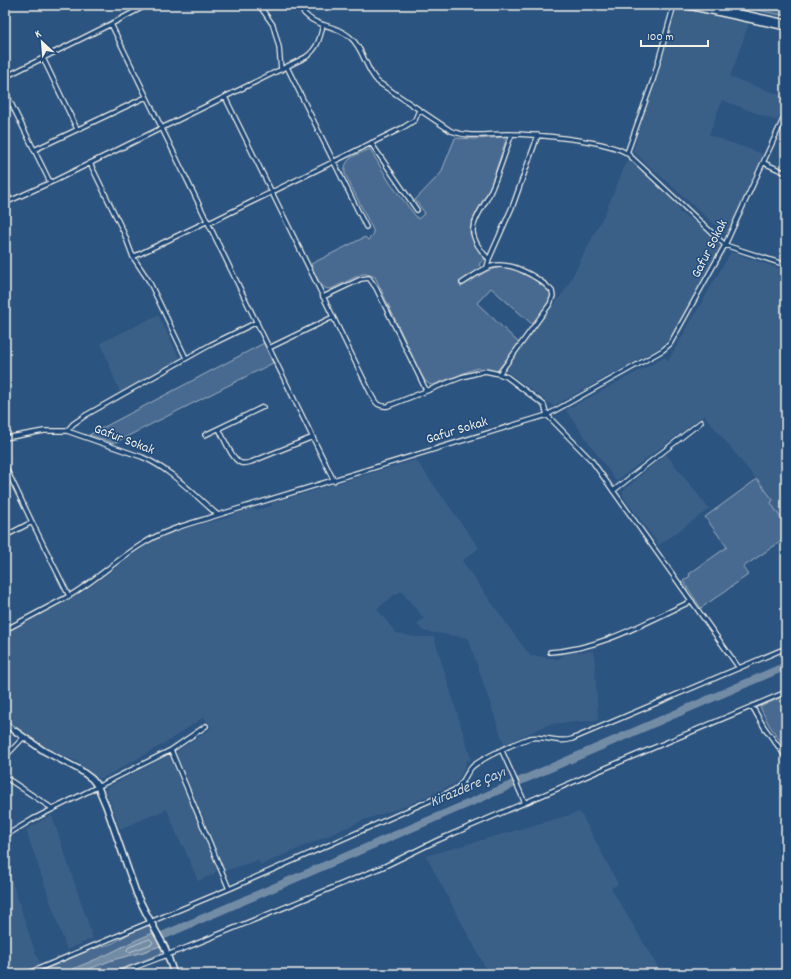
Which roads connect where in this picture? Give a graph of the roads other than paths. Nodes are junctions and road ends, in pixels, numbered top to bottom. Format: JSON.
{"nodes":[{"id":1,"x":147,"y":5,"type":"edge"},
{"id":2,"x":259,"y":5,"type":"edge"},
{"id":3,"x":298,"y":5,"type":"edge"},
{"id":4,"x":674,"y":5,"type":"edge"},
{"id":5,"x":684,"y":5,"type":"edge"},
{"id":6,"x":704,"y":5,"type":"edge"},
{"id":7,"x":786,"y":23,"type":"edge"},
{"id":8,"x":110,"y":24,"type":"junction"},
{"id":9,"x":323,"y":25,"type":"junction"},
{"id":10,"x":786,"y":27,"type":"edge"},
{"id":11,"x":42,"y":58,"type":"junction"},
{"id":12,"x":287,"y":67,"type":"junction"},
{"id":13,"x":280,"y":70,"type":"junction"},
{"id":14,"x":5,"y":77,"type":"edge"},
{"id":15,"x":5,"y":91,"type":"edge"},
{"id":16,"x":146,"y":97,"type":"junction"},
{"id":17,"x":225,"y":97,"type":"junction"},
{"id":18,"x":419,"y":110,"type":"junction"},
{"id":19,"x":786,"y":113,"type":"edge"},
{"id":20,"x":161,"y":128,"type":"junction"},
{"id":21,"x":78,"y":130,"type":"junction"},
{"id":22,"x":512,"y":134,"type":"junction"},
{"id":23,"x":538,"y":136,"type":"junction"},
{"id":24,"x":371,"y":143,"type":"junction"},
{"id":25,"x":34,"y":150,"type":"junction"},
{"id":26,"x":627,"y":153,"type":"junction"},
{"id":27,"x":335,"y":161,"type":"junction"},
{"id":28,"x":90,"y":163,"type":"junction"},
{"id":29,"x":764,"y":163,"type":"junction"},
{"id":30,"x":786,"y":173,"type":"edge"},
{"id":31,"x":5,"y":178,"type":"edge"},
{"id":32,"x":50,"y":182,"type":"junction"},
{"id":33,"x":272,"y":193,"type":"junction"},
{"id":34,"x":10,"y":201,"type":"junction"},
{"id":35,"x":5,"y":203,"type":"edge"},
{"id":36,"x":416,"y":210,"type":"dead end"},
{"id":37,"x":208,"y":222,"type":"junction"},
{"id":38,"x":366,"y":227,"type":"dead end"},
{"id":39,"x":725,"y":245,"type":"junction"},
{"id":40,"x":133,"y":257,"type":"junction"},
{"id":41,"x":489,"y":258,"type":"junction"},
{"id":42,"x":786,"y":265,"type":"edge"},
{"id":43,"x":487,"y":267,"type":"junction"},
{"id":44,"x":462,"y":283,"type":"dead end"},
{"id":45,"x":323,"y":297,"type":"junction"},
{"id":46,"x":333,"y":317,"type":"junction"},
{"id":47,"x":257,"y":322,"type":"junction"},
{"id":48,"x":270,"y":348,"type":"junction"},
{"id":49,"x":186,"y":358,"type":"junction"},
{"id":50,"x":499,"y":374,"type":"junction"},
{"id":51,"x":426,"y":390,"type":"junction"},
{"id":52,"x":263,"y":407,"type":"dead end"},
{"id":53,"x":547,"y":415,"type":"junction"},
{"id":54,"x":701,"y":422,"type":"dead end"},
{"id":55,"x":219,"y":429,"type":"junction"},
{"id":56,"x":67,"y":431,"type":"junction"},
{"id":57,"x":205,"y":435,"type":"dead end"},
{"id":58,"x":313,"y":437,"type":"junction"},
{"id":59,"x":5,"y":438,"type":"edge"},
{"id":60,"x":5,"y":466,"type":"edge"},
{"id":61,"x":334,"y":481,"type":"junction"},
{"id":62,"x":613,"y":491,"type":"junction"},
{"id":63,"x":218,"y":516,"type":"junction"},
{"id":64,"x":32,"y":522,"type":"junction"},
{"id":65,"x":5,"y":536,"type":"edge"},
{"id":66,"x":69,"y":596,"type":"junction"},
{"id":67,"x":692,"y":601,"type":"junction"},
{"id":68,"x":5,"y":630,"type":"edge"},
{"id":69,"x":786,"y":648,"type":"edge"},
{"id":70,"x":550,"y":652,"type":"dead end"},
{"id":71,"x":739,"y":668,"type":"junction"},
{"id":72,"x":786,"y":692,"type":"edge"},
{"id":73,"x":752,"y":706,"type":"junction"},
{"id":74,"x":5,"y":724,"type":"edge"},
{"id":75,"x":206,"y":726,"type":"dead end"},
{"id":76,"x":23,"y":738,"type":"junction"},
{"id":77,"x":170,"y":750,"type":"junction"},
{"id":78,"x":502,"y":750,"type":"junction"},
{"id":79,"x":5,"y":757,"type":"edge"},
{"id":80,"x":786,"y":757,"type":"edge"},
{"id":81,"x":5,"y":778,"type":"edge"},
{"id":82,"x":98,"y":787,"type":"junction"},
{"id":83,"x":526,"y":803,"type":"junction"},
{"id":84,"x":53,"y":809,"type":"junction"},
{"id":85,"x":5,"y":836,"type":"edge"},
{"id":86,"x":229,"y":889,"type":"junction"},
{"id":87,"x":150,"y":921,"type":"junction"},
{"id":88,"x":168,"y":955,"type":"junction"},
{"id":89,"x":26,"y":974,"type":"edge"},
{"id":90,"x":116,"y":974,"type":"edge"},
{"id":91,"x":174,"y":974,"type":"edge"}],
"edges":[{"from":1,"to":8,"type":"street"},
{"from":2,"to":13,"type":"street"},
{"from":3,"to":9,"type":"street"},
{"from":4,"to":26,"type":"street"},
{"from":5,"to":10,"type":"street"},
{"from":6,"to":7,"type":"street"},
{"from":8,"to":11,"type":"street"},
{"from":8,"to":16,"type":"street"},
{"from":9,"to":12,"type":"street"},
{"from":9,"to":18,"type":"street"},
{"from":11,"to":14,"type":"street"},
{"from":11,"to":21,"type":"street"},
{"from":12,"to":13,"type":"street"},
{"from":12,"to":27,"type":"street"},
{"from":13,"to":17,"type":"street"},
{"from":15,"to":25,"type":"street"},
{"from":16,"to":20,"type":"street"},
{"from":16,"to":21,"type":"street"},
{"from":17,"to":20,"type":"street"},
{"from":17,"to":33,"type":"street"},
{"from":18,"to":22,"type":"street"},
{"from":18,"to":24,"type":"street"},
{"from":19,"to":29,"type":"street","name":"Gafur Sokak"},
{"from":20,"to":28,"type":"street"},
{"from":20,"to":37,"type":"street"},
{"from":21,"to":25,"type":"street"},
{"from":22,"to":23,"type":"street"},
{"from":22,"to":41,"type":"street"},
{"from":23,"to":26,"type":"street"},
{"from":23,"to":41,"type":"street"},
{"from":24,"to":27,"type":"street"},
{"from":24,"to":36,"type":"street"},
{"from":25,"to":32,"type":"street"},
{"from":26,"to":39,"type":"street"},
{"from":27,"to":33,"type":"street"},
{"from":27,"to":38,"type":"street"},
{"from":28,"to":32,"type":"street"},
{"from":28,"to":40,"type":"street"},
{"from":29,"to":30,"type":"street"},
{"from":29,"to":39,"type":"street","name":"Gafur Sokak"},
{"from":31,"to":34,"type":"street"},
{"from":32,"to":34,"type":"street"},
{"from":33,"to":37,"type":"street"},
{"from":33,"to":45,"type":"street"},
{"from":34,"to":35,"type":"street"},
{"from":37,"to":40,"type":"street"},
{"from":37,"to":47,"type":"street"},
{"from":39,"to":42,"type":"street"},
{"from":39,"to":53,"type":"street","name":"Gafur Sokak"},
{"from":40,"to":49,"type":"street"},
{"from":41,"to":43,"type":"street"},
{"from":43,"to":44,"type":"street"},
{"from":43,"to":50,"type":"street"},
{"from":45,"to":46,"type":"street"},
{"from":45,"to":51,"type":"street"},
{"from":46,"to":48,"type":"street"},
{"from":46,"to":51,"type":"street"},
{"from":47,"to":48,"type":"street"},
{"from":47,"to":49,"type":"street"},
{"from":48,"to":58,"type":"street"},
{"from":49,"to":56,"type":"street"},
{"from":50,"to":51,"type":"street"},
{"from":50,"to":53,"type":"street"},
{"from":52,"to":55,"type":"street"},
{"from":53,"to":61,"type":"street","name":"Gafur Sokak"},
{"from":53,"to":62,"type":"street"},
{"from":54,"to":62,"type":"street"},
{"from":55,"to":57,"type":"street"},
{"from":55,"to":58,"type":"street"},
{"from":56,"to":59,"type":"street","name":"Gafur Sokak"},
{"from":56,"to":63,"type":"street","name":"Gafur Sokak"},
{"from":58,"to":61,"type":"street"},
{"from":60,"to":64,"type":"street"},
{"from":61,"to":63,"type":"street","name":"Gafur Sokak"},
{"from":62,"to":67,"type":"street"},
{"from":63,"to":66,"type":"street"},
{"from":64,"to":65,"type":"street"},
{"from":64,"to":66,"type":"street"},
{"from":66,"to":68,"type":"street"},
{"from":67,"to":70,"type":"street"},
{"from":67,"to":71,"type":"street"},
{"from":69,"to":71,"type":"street"},
{"from":71,"to":78,"type":"street"},
{"from":72,"to":73,"type":"street"},
{"from":73,"to":80,"type":"street"},
{"from":73,"to":83,"type":"street"},
{"from":74,"to":76,"type":"street"},
{"from":75,"to":77,"type":"street"},
{"from":76,"to":79,"type":"street"},
{"from":76,"to":82,"type":"street"},
{"from":77,"to":82,"type":"street"},
{"from":77,"to":86,"type":"street"},
{"from":78,"to":83,"type":"street"},
{"from":78,"to":86,"type":"street"},
{"from":81,"to":84,"type":"street"},
{"from":82,"to":84,"type":"street"},
{"from":82,"to":87,"type":"street"},
{"from":83,"to":88,"type":"street"},
{"from":84,"to":85,"type":"street"},
{"from":86,"to":87,"type":"street"},
{"from":87,"to":88,"type":"street"},
{"from":87,"to":89,"type":"street"},
{"from":88,"to":90,"type":"street"},
{"from":88,"to":91,"type":"street"}]}
